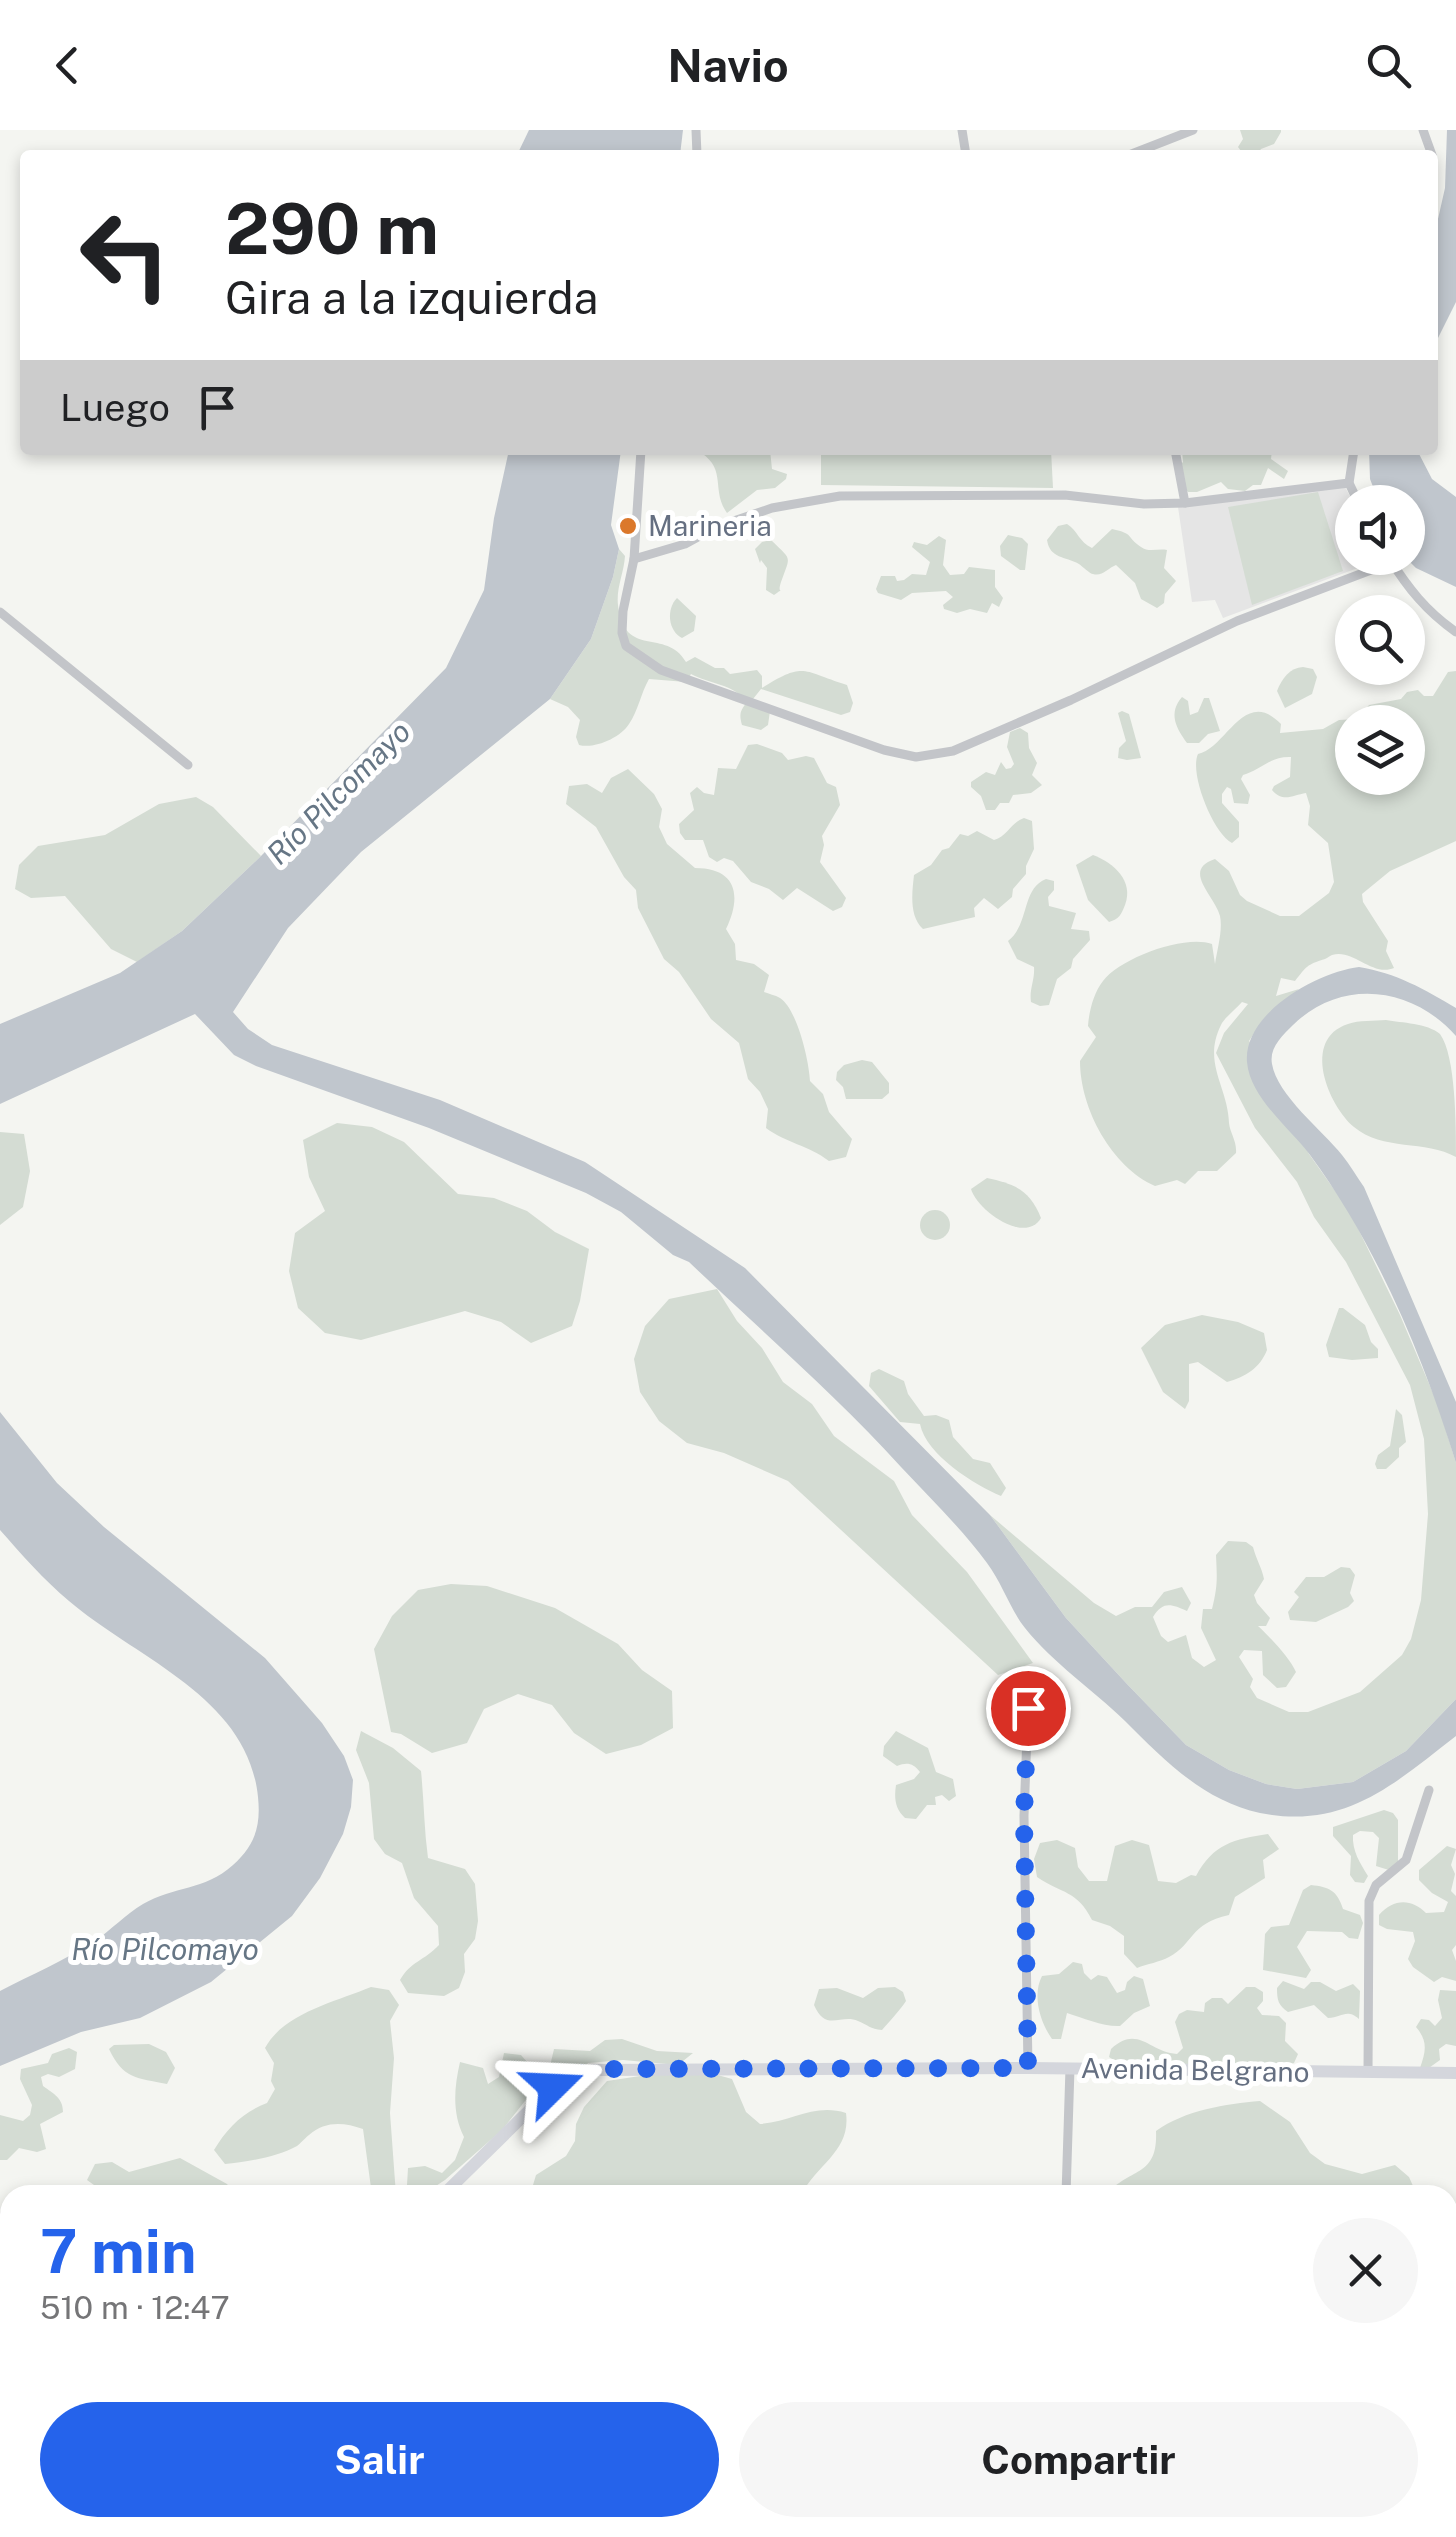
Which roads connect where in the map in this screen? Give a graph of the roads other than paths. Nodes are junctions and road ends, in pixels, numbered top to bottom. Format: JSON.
{"nodes":[{"id":1,"x":1193,"y":130,"type":"edge"},
{"id":2,"x":1142,"y":150,"type":"edge"},
{"id":3,"x":641,"y":455,"type":"edge"},
{"id":4,"x":1176,"y":455,"type":"edge"},
{"id":5,"x":1353,"y":455,"type":"edge"},
{"id":6,"x":1349,"y":483,"type":"joint"},
{"id":7,"x":1186,"y":502,"type":"junction"},
{"id":8,"x":634,"y":559,"type":"junction"},
{"id":9,"x":1353,"y":575,"type":"edge"},
{"id":10,"x":1400,"y":575,"type":"edge"},
{"id":11,"x":0,"y":612,"type":"edge"},
{"id":12,"x":1456,"y":632,"type":"edge"},
{"id":13,"x":188,"y":765,"type":"dead end"},
{"id":14,"x":1028,"y":1708,"type":"dead end"},
{"id":15,"x":1429,"y":1790,"type":"dead end"},
{"id":16,"x":1028,"y":2068,"type":"junction"},
{"id":17,"x":1070,"y":2068,"type":"junction"},
{"id":18,"x":1368,"y":2072,"type":"junction"},
{"id":19,"x":1456,"y":2073,"type":"edge"},
{"id":20,"x":453,"y":2185,"type":"edge"},
{"id":21,"x":1066,"y":2185,"type":"edge"}],
"edges":[{"from":1,"to":2,"type":"street"},
{"from":3,"to":8,"type":"street"},
{"from":4,"to":7,"type":"street"},
{"from":5,"to":6,"type":"street"},
{"from":6,"to":7,"type":"street"},
{"from":7,"to":8,"type":"street"},
{"from":8,"to":9,"type":"street"},
{"from":10,"to":12,"type":"street"},
{"from":11,"to":13,"type":"street"},
{"from":14,"to":16,"type":"street"},
{"from":15,"to":18,"type":"street"},
{"from":16,"to":17,"type":"street","name":"Avenida Belgrano"},
{"from":16,"to":20,"type":"street","name":"Avenida Belgrano"},
{"from":17,"to":18,"type":"street","name":"Avenida Belgrano"},
{"from":17,"to":21,"type":"street"},
{"from":18,"to":19,"type":"street","name":"Avenida Belgrano"}]}
